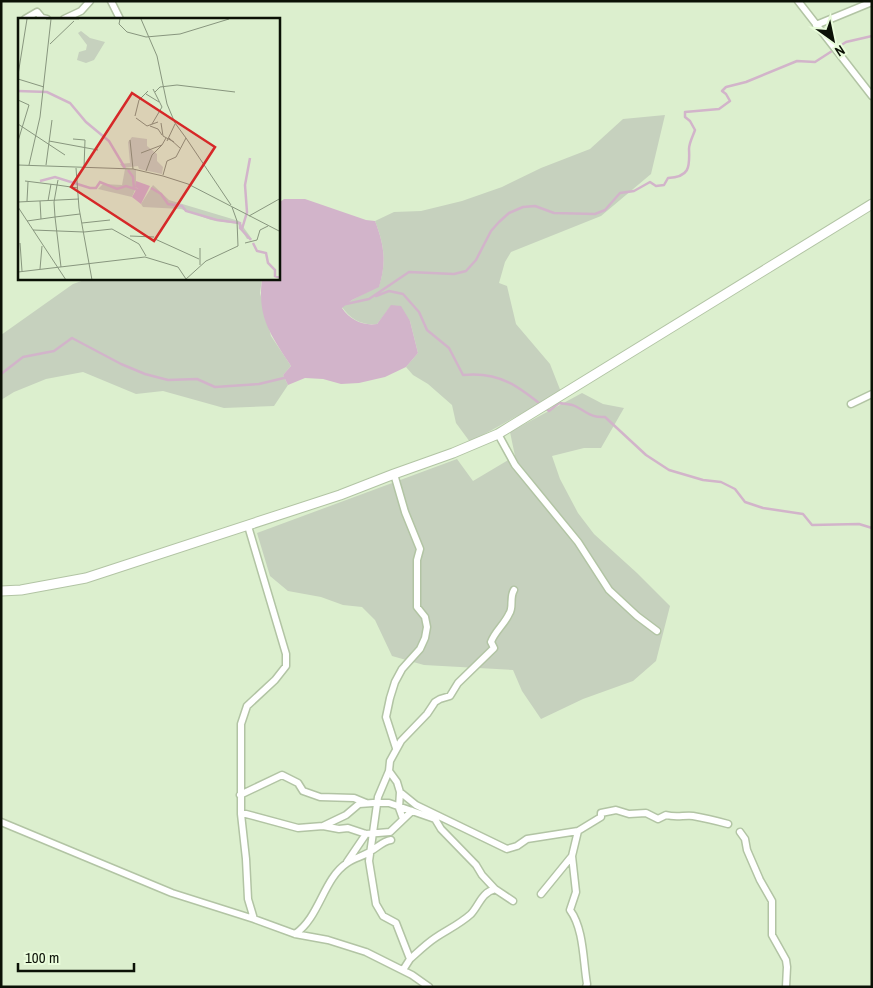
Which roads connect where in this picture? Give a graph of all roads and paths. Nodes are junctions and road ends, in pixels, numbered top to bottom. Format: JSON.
{"nodes":[{"id":1,"x":90,"y":1,"type":"edge"},
{"id":2,"x":111,"y":1,"type":"edge"},
{"id":3,"x":798,"y":1,"type":"edge"},
{"id":4,"x":872,"y":2,"type":"edge"},
{"id":5,"x":27,"y":18,"type":"edge"},
{"id":6,"x":42,"y":18,"type":"edge"},
{"id":7,"x":66,"y":18,"type":"edge"},
{"id":8,"x":120,"y":18,"type":"edge"},
{"id":9,"x":816,"y":24,"type":"junction"},
{"id":10,"x":872,"y":96,"type":"edge"},
{"id":11,"x":871,"y":205,"type":"edge"},
{"id":12,"x":872,"y":394,"type":"edge"},
{"id":13,"x":851,"y":404,"type":"dead end"},
{"id":14,"x":498,"y":434,"type":"junction"},
{"id":15,"x":394,"y":474,"type":"junction"},
{"id":16,"x":248,"y":526,"type":"junction"},
{"id":17,"x":514,"y":590,"type":"dead end"},
{"id":18,"x":1,"y":591,"type":"edge"},
{"id":19,"x":657,"y":631,"type":"dead end"},
{"id":20,"x":396,"y":748,"type":"junction"},
{"id":21,"x":390,"y":770,"type":"junction"},
{"id":22,"x":400,"y":792,"type":"junction"},
{"id":23,"x":240,"y":795,"type":"junction"},
{"id":24,"x":378,"y":799,"type":"junction"},
{"id":25,"x":365,"y":803,"type":"junction"},
{"id":26,"x":399,"y":808,"type":"junction"},
{"id":27,"x":412,"y":811,"type":"junction"},
{"id":28,"x":241,"y":814,"type":"junction"},
{"id":29,"x":403,"y":819,"type":"junction"},
{"id":30,"x":1,"y":822,"type":"edge"},
{"id":31,"x":728,"y":824,"type":"dead end"},
{"id":32,"x":323,"y":826,"type":"junction"},
{"id":33,"x":578,"y":831,"type":"junction"},
{"id":34,"x":740,"y":832,"type":"dead end"},
{"id":35,"x":374,"y":833,"type":"junction"},
{"id":36,"x":366,"y":834,"type":"junction"},
{"id":37,"x":391,"y":840,"type":"dead end"},
{"id":38,"x":371,"y":851,"type":"junction"},
{"id":39,"x":572,"y":856,"type":"junction"},
{"id":40,"x":346,"y":863,"type":"junction"},
{"id":41,"x":496,"y":889,"type":"junction"},
{"id":42,"x":541,"y":894,"type":"dead end"},
{"id":43,"x":513,"y":901,"type":"dead end"},
{"id":44,"x":254,"y":919,"type":"junction"},
{"id":45,"x":295,"y":934,"type":"junction"},
{"id":46,"x":410,"y":959,"type":"junction"},
{"id":47,"x":403,"y":970,"type":"junction"},
{"id":48,"x":429,"y":987,"type":"edge"},
{"id":49,"x":586,"y":987,"type":"edge"},
{"id":50,"x":786,"y":987,"type":"edge"}],
"edges":[{"from":1,"to":7,"type":"street"},
{"from":2,"to":8,"type":"street"},
{"from":3,"to":9,"type":"street"},
{"from":4,"to":9,"type":"street"},
{"from":5,"to":6,"type":"street"},
{"from":9,"to":10,"type":"street"},
{"from":11,"to":14,"type":"main road"},
{"from":12,"to":13,"type":"street"},
{"from":14,"to":15,"type":"main road"},
{"from":14,"to":19,"type":"street"},
{"from":15,"to":16,"type":"main road"},
{"from":15,"to":20,"type":"street"},
{"from":16,"to":18,"type":"main road"},
{"from":16,"to":23,"type":"street"},
{"from":17,"to":20,"type":"street"},
{"from":20,"to":21,"type":"street"},
{"from":21,"to":22,"type":"street"},
{"from":21,"to":24,"type":"street"},
{"from":22,"to":26,"type":"street"},
{"from":22,"to":33,"type":"street"},
{"from":23,"to":25,"type":"street"},
{"from":23,"to":28,"type":"street"},
{"from":24,"to":25,"type":"street"},
{"from":24,"to":26,"type":"street"},
{"from":24,"to":35,"type":"street"},
{"from":25,"to":32,"type":"street"},
{"from":26,"to":27,"type":"street"},
{"from":26,"to":29,"type":"street"},
{"from":27,"to":29,"type":"street"},
{"from":27,"to":41,"type":"street"},
{"from":28,"to":32,"type":"street"},
{"from":28,"to":44,"type":"street"},
{"from":29,"to":35,"type":"street"},
{"from":30,"to":44,"type":"street"},
{"from":31,"to":33,"type":"street"},
{"from":32,"to":36,"type":"street"},
{"from":33,"to":39,"type":"street"},
{"from":34,"to":50,"type":"street"},
{"from":35,"to":36,"type":"street"},
{"from":35,"to":38,"type":"street"},
{"from":36,"to":40,"type":"street"},
{"from":37,"to":38,"type":"street"},
{"from":38,"to":40,"type":"street"},
{"from":38,"to":46,"type":"street"},
{"from":39,"to":42,"type":"street"},
{"from":39,"to":49,"type":"street"},
{"from":40,"to":45,"type":"street"},
{"from":41,"to":43,"type":"street"},
{"from":41,"to":46,"type":"street"},
{"from":44,"to":45,"type":"street"},
{"from":45,"to":47,"type":"street"},
{"from":46,"to":47,"type":"street"},
{"from":47,"to":48,"type":"street"}]}
